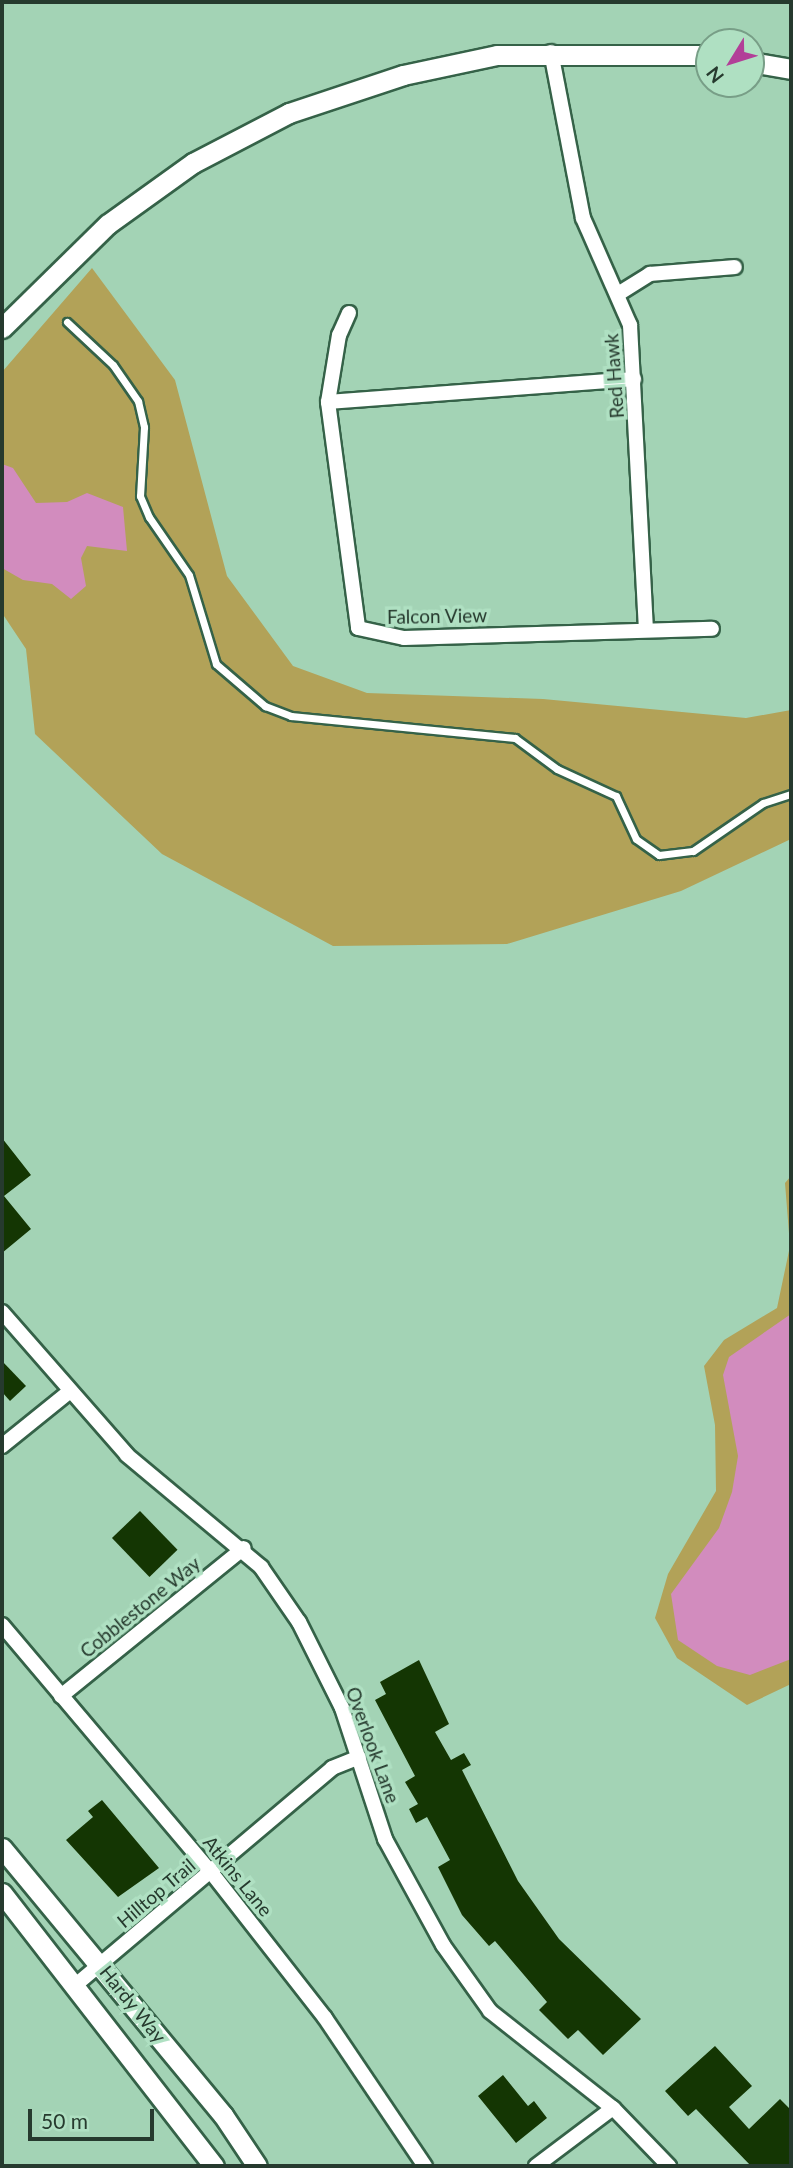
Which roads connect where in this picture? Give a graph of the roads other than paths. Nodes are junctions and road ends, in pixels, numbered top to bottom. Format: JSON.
{"nodes":[{"id":1,"x":551,"y":52,"type":"junction"},
{"id":2,"x":695,"y":55,"type":"edge"},
{"id":3,"x":765,"y":64,"type":"edge"},
{"id":4,"x":791,"y":69,"type":"edge"},
{"id":5,"x":735,"y":267,"type":"dead end"},
{"id":6,"x":618,"y":294,"type":"junction"},
{"id":7,"x":349,"y":313,"type":"dead end"},
{"id":8,"x":67,"y":322,"type":"dead end"},
{"id":9,"x":2,"y":328,"type":"edge"},
{"id":10,"x":634,"y":379,"type":"junction"},
{"id":11,"x":328,"y":402,"type":"junction"},
{"id":12,"x":646,"y":629,"type":"junction"},
{"id":13,"x":712,"y":629,"type":"dead end"},
{"id":14,"x":791,"y":794,"type":"edge"},
{"id":15,"x":2,"y":1312,"type":"edge"},
{"id":16,"x":69,"y":1392,"type":"junction"},
{"id":17,"x":2,"y":1446,"type":"edge"},
{"id":18,"x":244,"y":1548,"type":"junction"},
{"id":19,"x":2,"y":1625,"type":"edge"},
{"id":20,"x":61,"y":1696,"type":"junction"},
{"id":21,"x":359,"y":1758,"type":"junction"},
{"id":22,"x":2,"y":1847,"type":"edge"},
{"id":23,"x":211,"y":1872,"type":"junction"},
{"id":24,"x":2,"y":1894,"type":"edge"},
{"id":25,"x":101,"y":1964,"type":"junction"},
{"id":26,"x":78,"y":1983,"type":"junction"},
{"id":27,"x":613,"y":2108,"type":"junction"},
{"id":28,"x":214,"y":2166,"type":"edge"},
{"id":29,"x":257,"y":2166,"type":"edge"},
{"id":30,"x":425,"y":2166,"type":"edge"},
{"id":31,"x":536,"y":2166,"type":"edge"},
{"id":32,"x":669,"y":2166,"type":"edge"}],
"edges":[{"from":1,"to":2,"type":"street"},
{"from":1,"to":6,"type":"street","name":"Red Hawk"},
{"from":1,"to":9,"type":"street"},
{"from":3,"to":4,"type":"street"},
{"from":5,"to":6,"type":"street"},
{"from":6,"to":10,"type":"street","name":"Red Hawk"},
{"from":7,"to":11,"type":"street","name":"Falcon View"},
{"from":8,"to":14,"type":"lane"},
{"from":10,"to":11,"type":"street"},
{"from":10,"to":12,"type":"street","name":"Red Hawk"},
{"from":11,"to":12,"type":"street","name":"Falcon View"},
{"from":12,"to":13,"type":"street","name":"Falcon View"},
{"from":15,"to":16,"type":"street","name":"Overlook Lane"},
{"from":16,"to":17,"type":"street"},
{"from":16,"to":18,"type":"street","name":"Overlook Lane"},
{"from":18,"to":20,"type":"street","name":"Cobblestone Way"},
{"from":18,"to":21,"type":"street","name":"Overlook Lane"},
{"from":19,"to":20,"type":"street","name":"Atkins Lane"},
{"from":20,"to":23,"type":"street","name":"Atkins Lane"},
{"from":21,"to":23,"type":"street","name":"Hilltop Trail"},
{"from":21,"to":27,"type":"street","name":"Overlook Lane"},
{"from":22,"to":25,"type":"street","name":"Hardy Way"},
{"from":23,"to":25,"type":"street","name":"Hilltop Trail"},
{"from":23,"to":30,"type":"street","name":"Atkins Lane"},
{"from":24,"to":26,"type":"street","name":"Hardy Way"},
{"from":25,"to":26,"type":"street","name":"Hilltop Trail"},
{"from":25,"to":29,"type":"street","name":"Hardy Way"},
{"from":26,"to":28,"type":"street","name":"Hardy Way"},
{"from":27,"to":31,"type":"street"},
{"from":27,"to":32,"type":"street","name":"Overlook Lane"}]}
